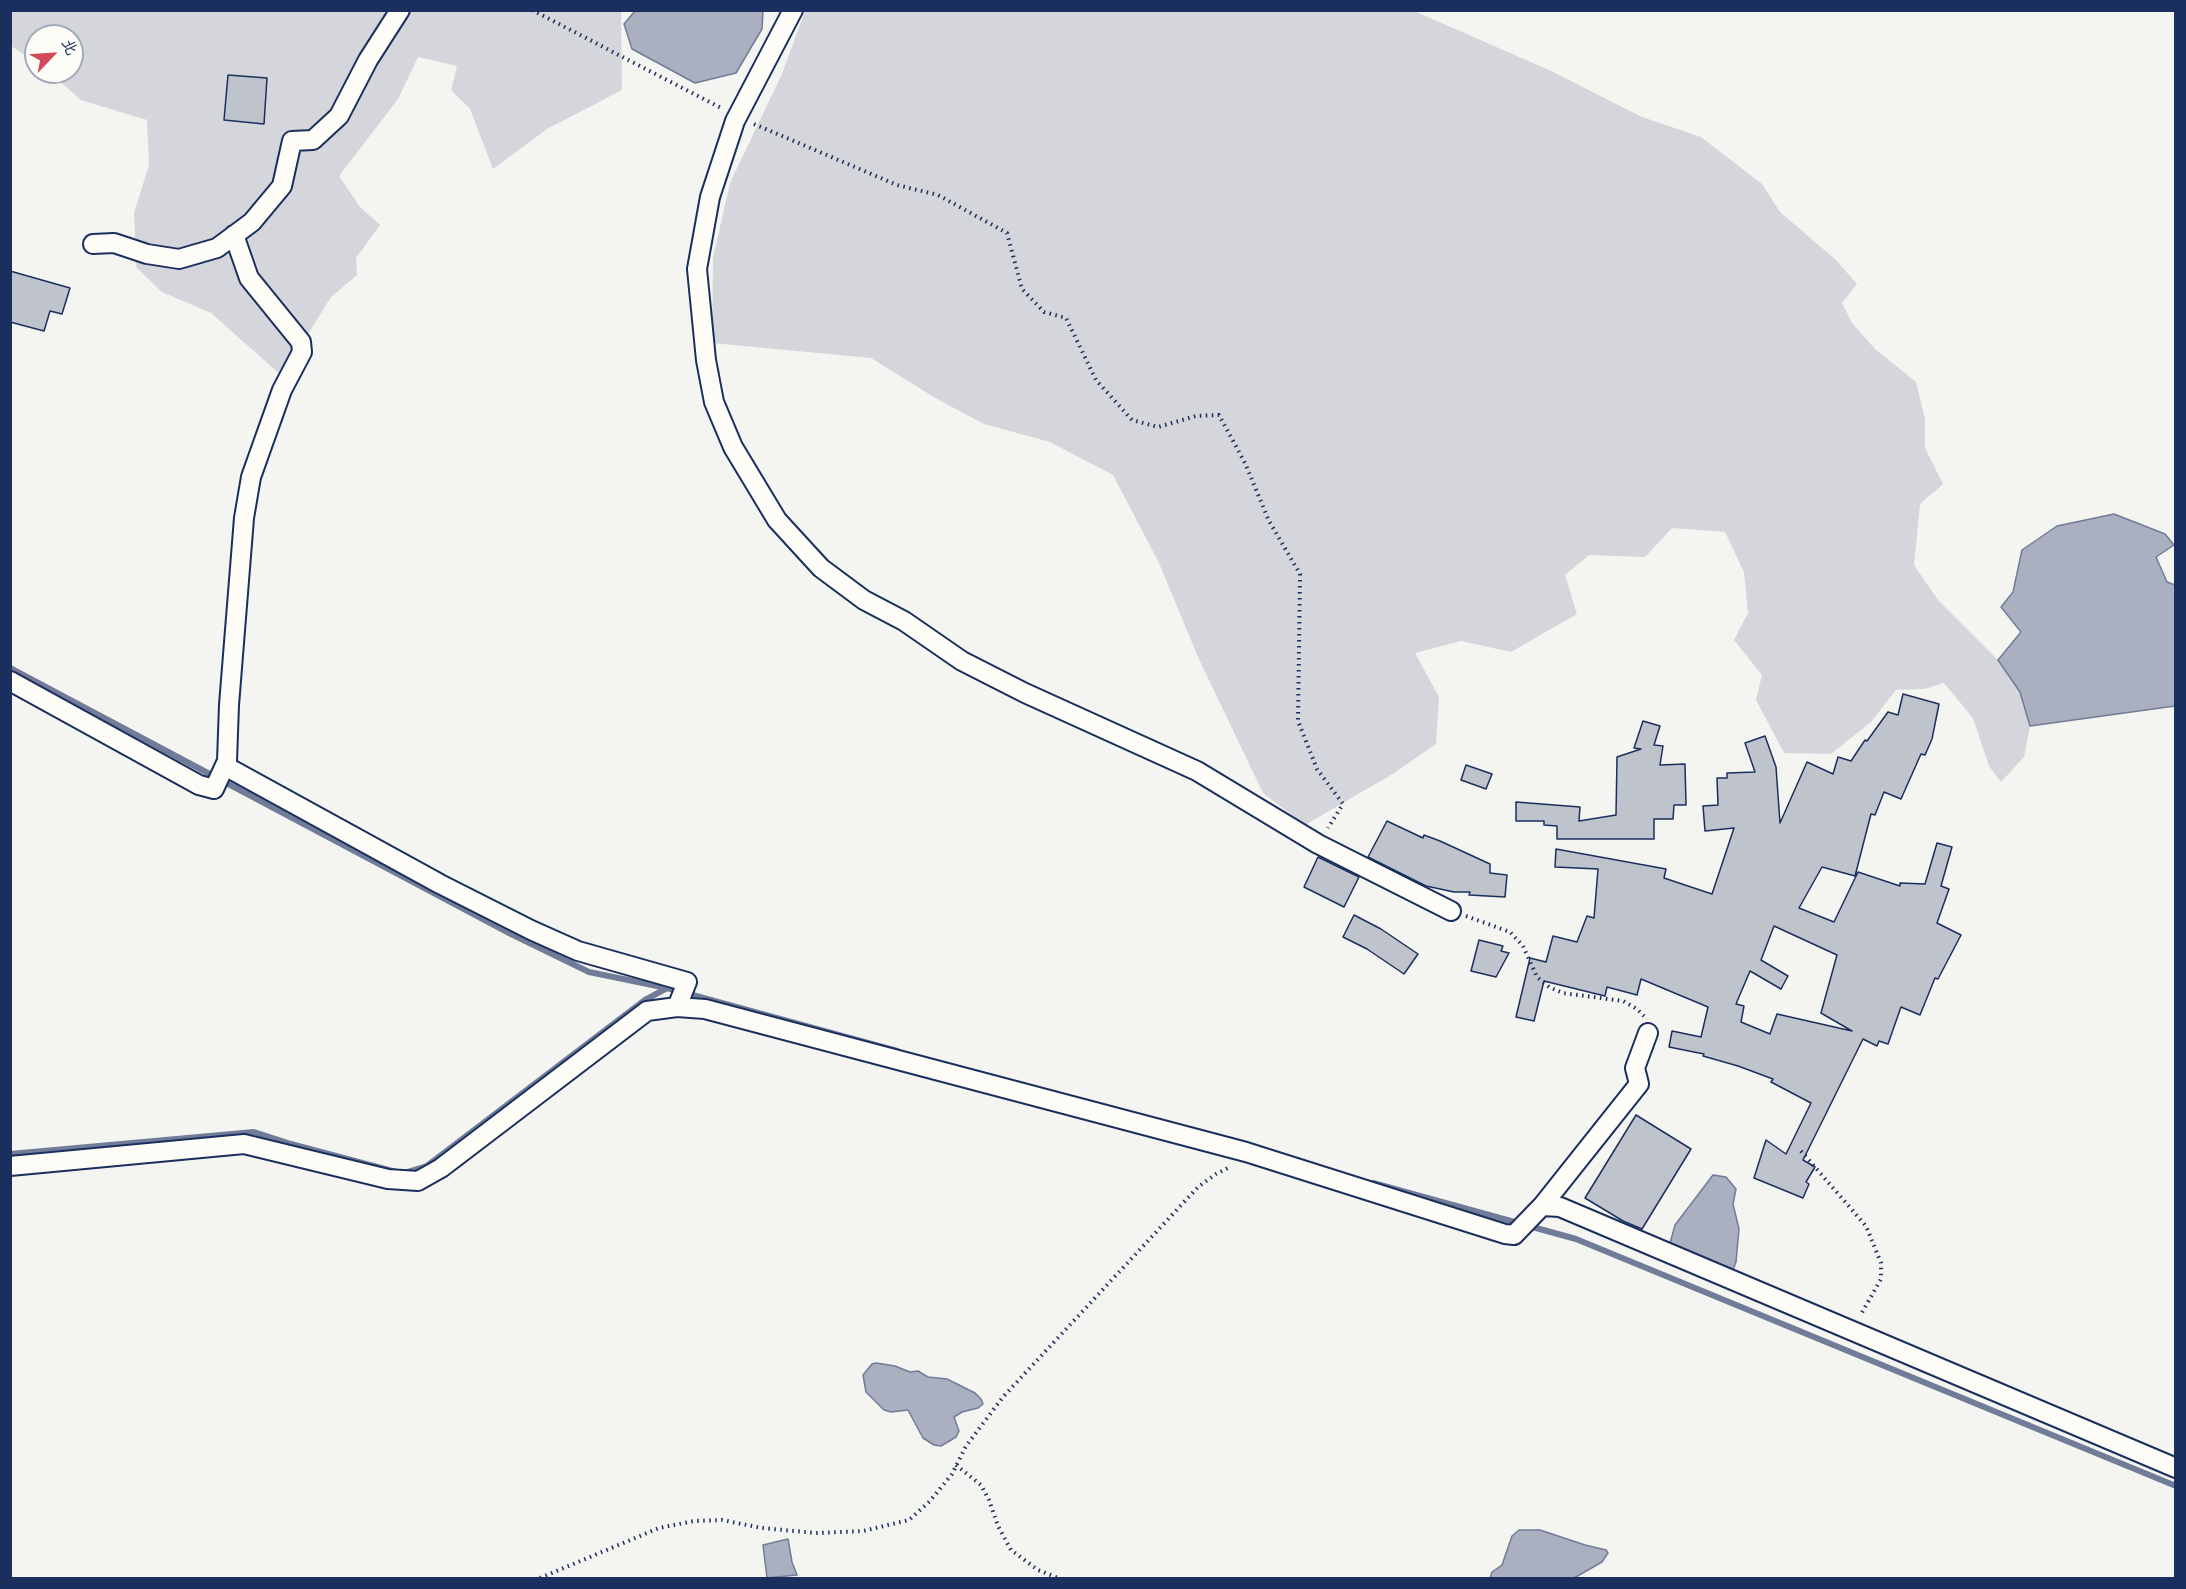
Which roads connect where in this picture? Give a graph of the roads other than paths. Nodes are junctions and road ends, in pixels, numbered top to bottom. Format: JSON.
{"nodes":[{"id":1,"x":400,"y":10,"type":"edge"},
{"id":2,"x":793,"y":10,"type":"edge"},
{"id":3,"x":234,"y":235,"type":"junction"},
{"id":4,"x":93,"y":244,"type":"dead end"},
{"id":5,"x":10,"y":681,"type":"edge"},
{"id":6,"x":224,"y":768,"type":"junction"},
{"id":7,"x":1451,"y":911,"type":"road end"},
{"id":8,"x":678,"y":1004,"type":"junction"},
{"id":9,"x":1648,"y":1033,"type":"road end"},
{"id":10,"x":10,"y":1166,"type":"edge"},
{"id":11,"x":1536,"y":1212,"type":"junction"},
{"id":12,"x":2175,"y":1468,"type":"edge"}],
"edges":[{"from":1,"to":3,"type":"street"},
{"from":2,"to":7,"type":"street"},
{"from":3,"to":4,"type":"street"},
{"from":3,"to":6,"type":"street"},
{"from":5,"to":6,"type":"street"},
{"from":6,"to":8,"type":"street"},
{"from":8,"to":10,"type":"street"},
{"from":8,"to":11,"type":"street"},
{"from":9,"to":11,"type":"street"},
{"from":11,"to":12,"type":"street"}]}
